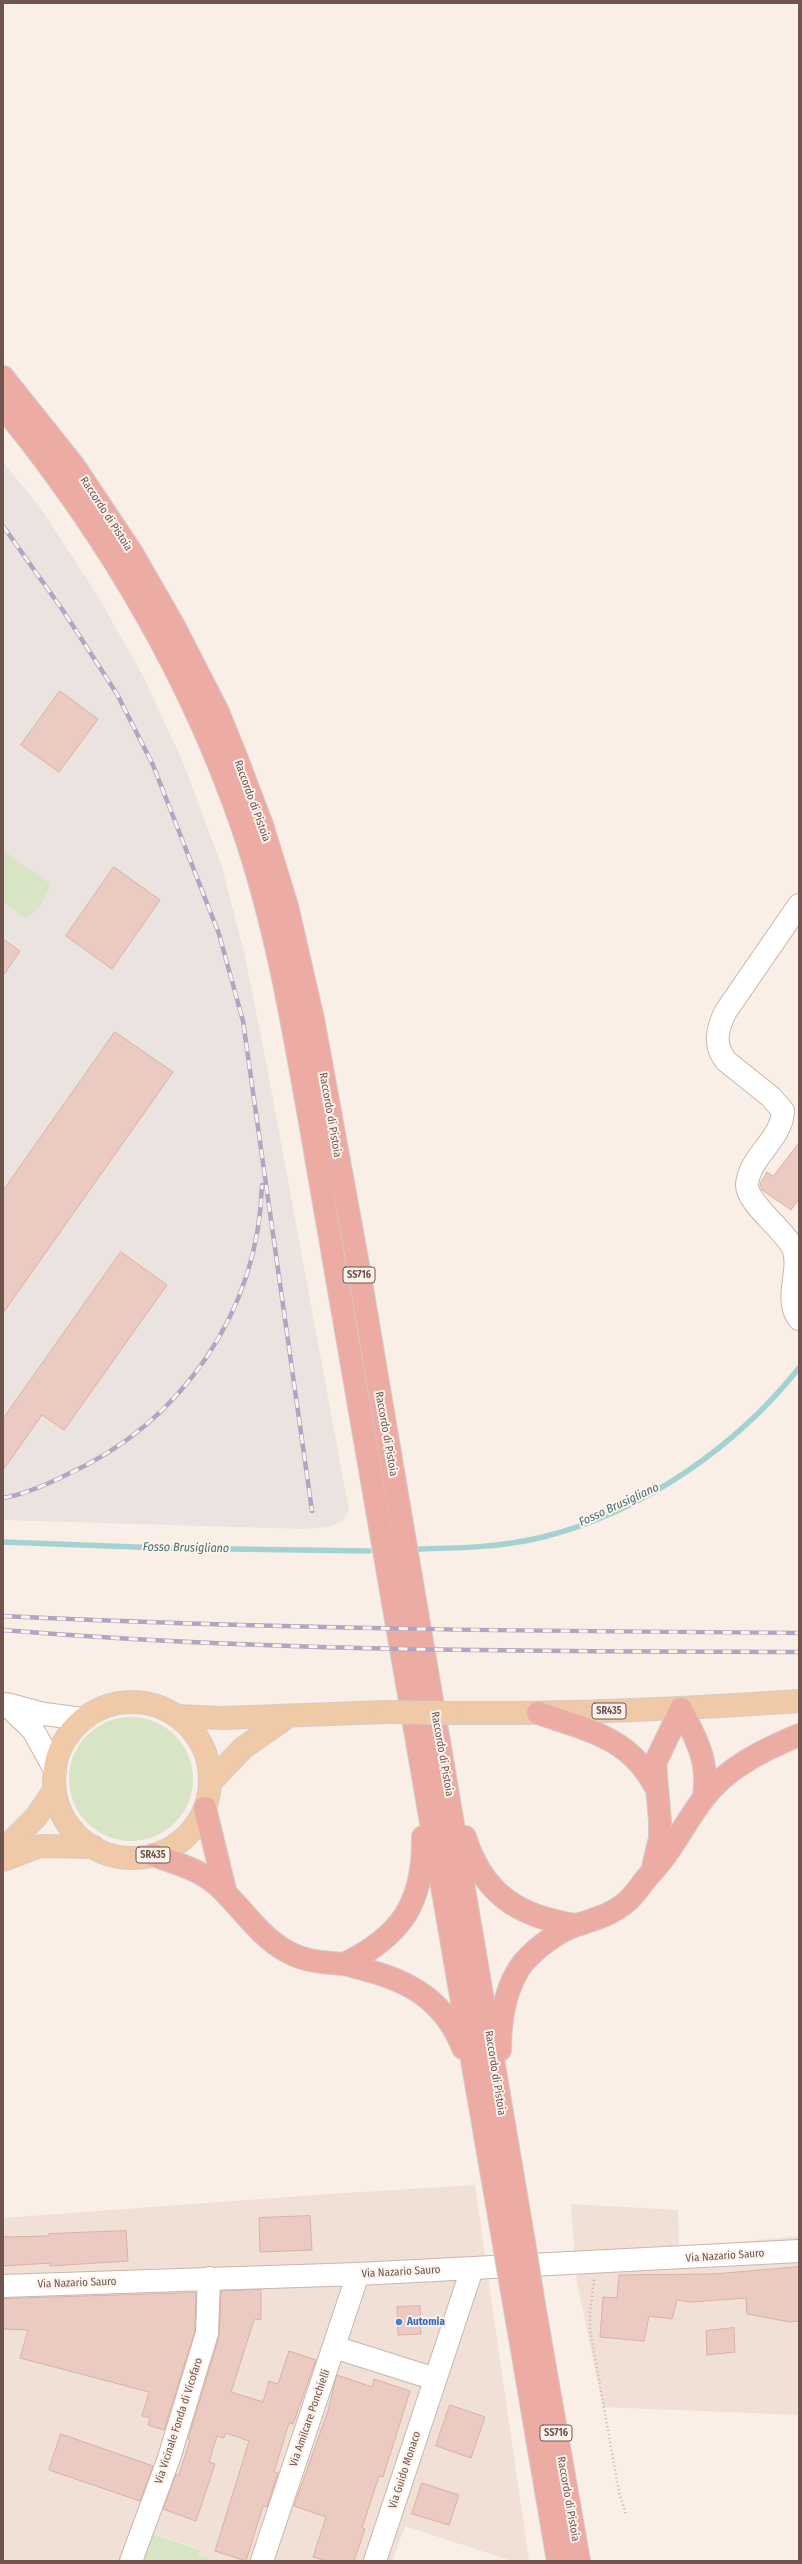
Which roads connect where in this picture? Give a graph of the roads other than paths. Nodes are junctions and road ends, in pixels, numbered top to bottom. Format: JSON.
{"nodes":[{"id":1,"x":3,"y":377,"type":"edge"},
{"id":2,"x":3,"y":407,"type":"edge"},
{"id":3,"x":799,"y":905,"type":"edge"},
{"id":4,"x":799,"y":1319,"type":"edge"},
{"id":5,"x":799,"y":1701,"type":"edge"},
{"id":6,"x":5,"y":1703,"type":"edge"},
{"id":7,"x":681,"y":1709,"type":"junction"},
{"id":8,"x":538,"y":1714,"type":"junction"},
{"id":9,"x":291,"y":1715,"type":"junction"},
{"id":10,"x":176,"y":1716,"type":"junction"},
{"id":11,"x":84,"y":1719,"type":"junction"},
{"id":12,"x":799,"y":1735,"type":"edge"},
{"id":13,"x":422,"y":1776,"type":"junction"},
{"id":14,"x":446,"y":1777,"type":"junction"},
{"id":15,"x":55,"y":1780,"type":"junction"},
{"id":16,"x":210,"y":1783,"type":"junction"},
{"id":17,"x":656,"y":1789,"type":"junction"},
{"id":18,"x":704,"y":1797,"type":"junction"},
{"id":19,"x":204,"y":1808,"type":"junction"},
{"id":20,"x":94,"y":1847,"type":"junction"},
{"id":21,"x":3,"y":1850,"type":"edge"},
{"id":22,"x":153,"y":1854,"type":"junction"},
{"id":23,"x":3,"y":1860,"type":"edge"},
{"id":24,"x":652,"y":1872,"type":"junction"},
{"id":25,"x":226,"y":1894,"type":"junction"},
{"id":26,"x":576,"y":1925,"type":"junction"},
{"id":27,"x":344,"y":1964,"type":"junction"},
{"id":28,"x":478,"y":2089,"type":"junction"},
{"id":29,"x":502,"y":2117,"type":"junction"},
{"id":30,"x":514,"y":2243,"type":"junction"},
{"id":31,"x":799,"y":2251,"type":"edge"},
{"id":32,"x":472,"y":2269,"type":"junction"},
{"id":33,"x":358,"y":2274,"type":"junction"},
{"id":34,"x":209,"y":2278,"type":"junction"},
{"id":35,"x":3,"y":2286,"type":"edge"},
{"id":36,"x":525,"y":2307,"type":"junction"},
{"id":37,"x":334,"y":2347,"type":"junction"},
{"id":38,"x":435,"y":2379,"type":"junction"},
{"id":39,"x":131,"y":2561,"type":"edge"},
{"id":40,"x":262,"y":2561,"type":"edge"},
{"id":41,"x":375,"y":2561,"type":"edge"},
{"id":42,"x":558,"y":2561,"type":"edge"},
{"id":43,"x":579,"y":2561,"type":"edge"}],
"edges":[{"from":1,"to":14,"type":"highway","name":"Raccordo di Pistoia","number":"SS716"},
{"from":2,"to":13,"type":"highway","name":"Raccordo di Pistoia","number":"SS716"},
{"from":3,"to":4,"type":"street"},
{"from":5,"to":7,"type":"main road","number":"SR435"},
{"from":6,"to":11,"type":"street"},
{"from":6,"to":15,"type":"street"},
{"from":7,"to":8,"type":"main road","number":"SR435"},
{"from":7,"to":17,"type":"highway"},
{"from":7,"to":18,"type":"highway"},
{"from":8,"to":9,"type":"main road","number":"SR435","bridge":true},
{"from":8,"to":17,"type":"highway"},
{"from":9,"to":10,"type":"main road","number":"SR435"},
{"from":9,"to":16,"type":"main road","number":"SR435"},
{"from":10,"to":11,"type":"main road","number":"SR435"},
{"from":10,"to":16,"type":"main road","number":"SR435"},
{"from":11,"to":15,"type":"main road","number":"SR435"},
{"from":12,"to":18,"type":"highway"},
{"from":13,"to":27,"type":"highway"},
{"from":13,"to":28,"type":"highway","name":"Raccordo di Pistoia","number":"SS716"},
{"from":14,"to":26,"type":"highway"},
{"from":14,"to":29,"type":"highway","name":"Raccordo di Pistoia","number":"SS716"},
{"from":15,"to":20,"type":"main road","number":"SR435"},
{"from":15,"to":21,"type":"main road","number":"SR435"},
{"from":16,"to":19,"type":"main road","number":"SR435"},
{"from":17,"to":24,"type":"highway"},
{"from":18,"to":24,"type":"highway"},
{"from":19,"to":22,"type":"main road","number":"SR435"},
{"from":19,"to":25,"type":"highway"},
{"from":20,"to":22,"type":"main road","number":"SR435"},
{"from":20,"to":23,"type":"main road","number":"SR435"},
{"from":22,"to":25,"type":"highway"},
{"from":24,"to":26,"type":"highway"},
{"from":25,"to":27,"type":"highway"},
{"from":26,"to":29,"type":"highway"},
{"from":27,"to":28,"type":"highway"},
{"from":28,"to":30,"type":"highway","name":"Raccordo di Pistoia","number":"SS716"},
{"from":29,"to":30,"type":"highway","name":"Raccordo di Pistoia","number":"SS716"},
{"from":30,"to":36,"type":"highway","name":"Raccordo di Pistoia","number":"SS716","bridge":true},
{"from":31,"to":32,"type":"street","name":"Via Nazario Sauro"},
{"from":32,"to":33,"type":"street","name":"Via Nazario Sauro"},
{"from":32,"to":38,"type":"street","name":"Via Guido Monaco"},
{"from":33,"to":34,"type":"street","name":"Via Nazario Sauro"},
{"from":33,"to":37,"type":"street","name":"Via Amilcare Ponchielli"},
{"from":34,"to":35,"type":"street","name":"Via Nazario Sauro"},
{"from":34,"to":39,"type":"street","name":"Via Vicinale Fonda di Vicofaro"},
{"from":36,"to":42,"type":"highway","name":"Raccordo di Pistoia","number":"SS716"},
{"from":36,"to":43,"type":"highway","name":"Raccordo di Pistoia","number":"SS716"},
{"from":37,"to":38,"type":"street"},
{"from":37,"to":40,"type":"street","name":"Via Amilcare Ponchielli"},
{"from":38,"to":41,"type":"street","name":"Via Guido Monaco"}]}
